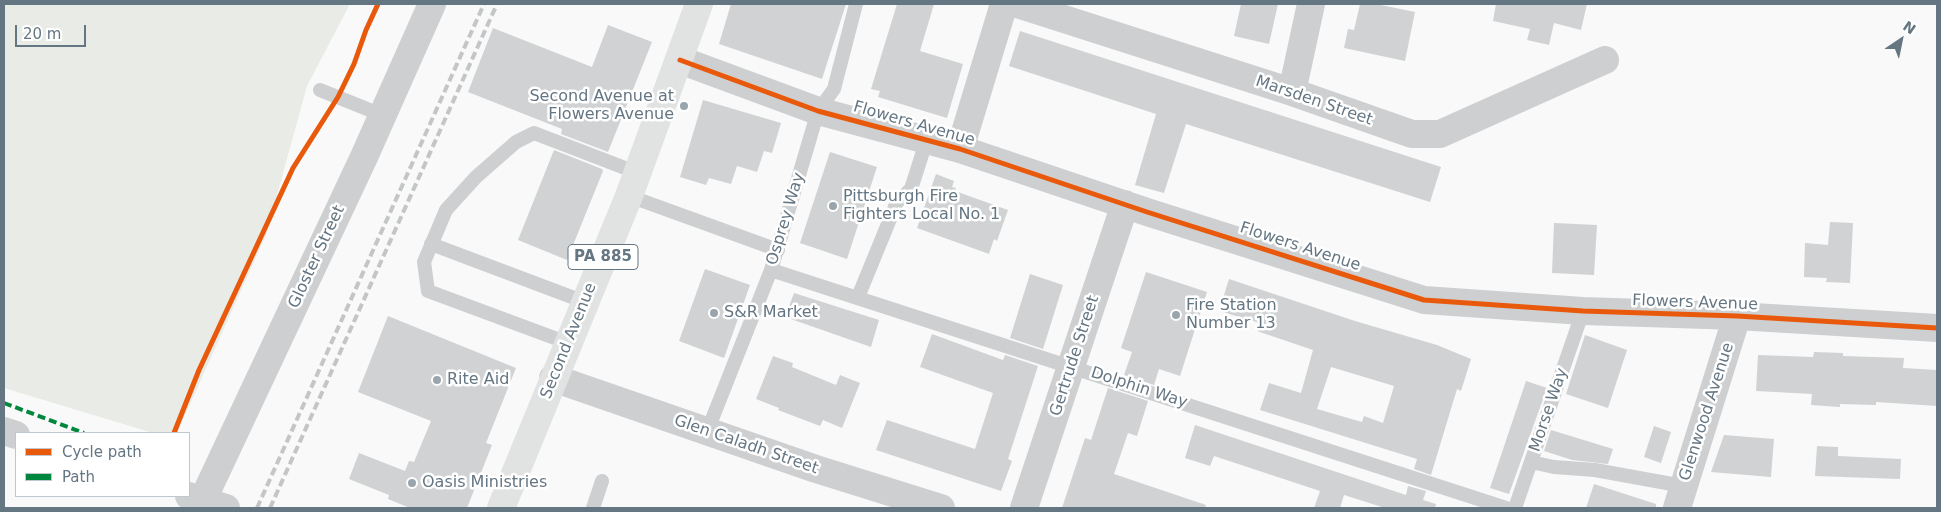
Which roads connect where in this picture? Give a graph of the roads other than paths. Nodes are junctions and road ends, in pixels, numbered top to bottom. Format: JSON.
{"nodes":[{"id":1,"x":432,"y":4,"type":"edge"},
{"id":2,"x":699,"y":4,"type":"edge"},
{"id":3,"x":856,"y":4,"type":"edge"},
{"id":4,"x":1004,"y":4,"type":"edge"},
{"id":5,"x":1017,"y":4,"type":"edge"},
{"id":6,"x":1311,"y":4,"type":"edge"},
{"id":7,"x":680,"y":60,"type":"junction"},
{"id":8,"x":1605,"y":60,"type":"dead end"},
{"id":9,"x":320,"y":90,"type":"dead end"},
{"id":10,"x":1292,"y":92,"type":"junction"},
{"id":11,"x":818,"y":111,"type":"junction"},
{"id":12,"x":382,"y":115,"type":"junction"},
{"id":13,"x":926,"y":139,"type":"junction"},
{"id":14,"x":960,"y":149,"type":"junction"},
{"id":15,"x":633,"y":184,"type":"junction"},
{"id":16,"x":1125,"y":204,"type":"junction"},
{"id":17,"x":431,"y":244,"type":"junction"},
{"id":18,"x":778,"y":250,"type":"junction"},
{"id":19,"x":771,"y":270,"type":"junction"},
{"id":20,"x":858,"y":298,"type":"junction"},
{"id":21,"x":585,"y":302,"type":"junction"},
{"id":22,"x":1583,"y":311,"type":"junction"},
{"id":23,"x":1737,"y":316,"type":"junction"},
{"id":24,"x":1937,"y":328,"type":"edge"},
{"id":25,"x":568,"y":343,"type":"junction"},
{"id":26,"x":1072,"y":366,"type":"junction"},
{"id":27,"x":553,"y":378,"type":"junction"},
{"id":28,"x":707,"y":432,"type":"junction"},
{"id":29,"x":1531,"y":462,"type":"junction"},
{"id":30,"x":602,"y":481,"type":"dead end"},
{"id":31,"x":1680,"y":497,"type":"edge"},
{"id":32,"x":204,"y":503,"type":"edge"},
{"id":33,"x":501,"y":508,"type":"edge"},
{"id":34,"x":593,"y":508,"type":"edge"},
{"id":35,"x":941,"y":508,"type":"edge"},
{"id":36,"x":1024,"y":508,"type":"edge"},
{"id":37,"x":1506,"y":508,"type":"edge"},
{"id":38,"x":1515,"y":508,"type":"edge"}],
"edges":[{"from":1,"to":12,"type":"street","name":"Gloster Street"},
{"from":2,"to":7,"type":"main road","name":"Second Avenue","number":"PA 885"},
{"from":3,"to":11,"type":"lane","name":"Osprey Way"},
{"from":4,"to":14,"type":"street"},
{"from":5,"to":10,"type":"street","name":"Marsden Street"},
{"from":6,"to":10,"type":"street"},
{"from":7,"to":11,"type":"street","name":"Flowers Avenue"},
{"from":7,"to":15,"type":"main road","name":"Second Avenue","number":"PA 885"},
{"from":8,"to":10,"type":"street","name":"Marsden Street"},
{"from":9,"to":12,"type":"lane"},
{"from":11,"to":13,"type":"street","name":"Flowers Avenue"},
{"from":11,"to":18,"type":"lane","name":"Osprey Way"},
{"from":12,"to":32,"type":"street","name":"Gloster Street"},
{"from":13,"to":14,"type":"street","name":"Flowers Avenue"},
{"from":13,"to":20,"type":"lane"},
{"from":14,"to":16,"type":"street","name":"Flowers Avenue"},
{"from":15,"to":17,"type":"lane"},
{"from":15,"to":18,"type":"lane"},
{"from":15,"to":21,"type":"main road","name":"Second Avenue","number":"PA 885"},
{"from":16,"to":22,"type":"street","name":"Flowers Avenue"},
{"from":16,"to":26,"type":"street","name":"Gertrude Street"},
{"from":17,"to":21,"type":"lane"},
{"from":17,"to":25,"type":"lane"},
{"from":18,"to":19,"type":"lane","name":"Osprey Way"},
{"from":19,"to":20,"type":"lane","name":"Dolphin Way"},
{"from":19,"to":28,"type":"lane","name":"Osprey Way"},
{"from":20,"to":26,"type":"lane","name":"Dolphin Way"},
{"from":21,"to":25,"type":"main road","name":"Second Avenue","number":"PA 885"},
{"from":22,"to":23,"type":"street","name":"Flowers Avenue"},
{"from":22,"to":29,"type":"lane","name":"Morse Way"},
{"from":23,"to":24,"type":"street","name":"Flowers Avenue"},
{"from":23,"to":31,"type":"street","name":"Glenwood Avenue"},
{"from":25,"to":27,"type":"main road","name":"Second Avenue","number":"PA 885"},
{"from":26,"to":36,"type":"street","name":"Gertrude Street"},
{"from":26,"to":37,"type":"lane","name":"Dolphin Way"},
{"from":27,"to":28,"type":"street","name":"Glen Caladh Street"},
{"from":27,"to":33,"type":"main road","name":"Second Avenue","number":"PA 885"},
{"from":28,"to":35,"type":"street","name":"Glen Caladh Street"},
{"from":29,"to":31,"type":"lane"},
{"from":29,"to":38,"type":"lane","name":"Morse Way"},
{"from":30,"to":34,"type":"lane"}]}
